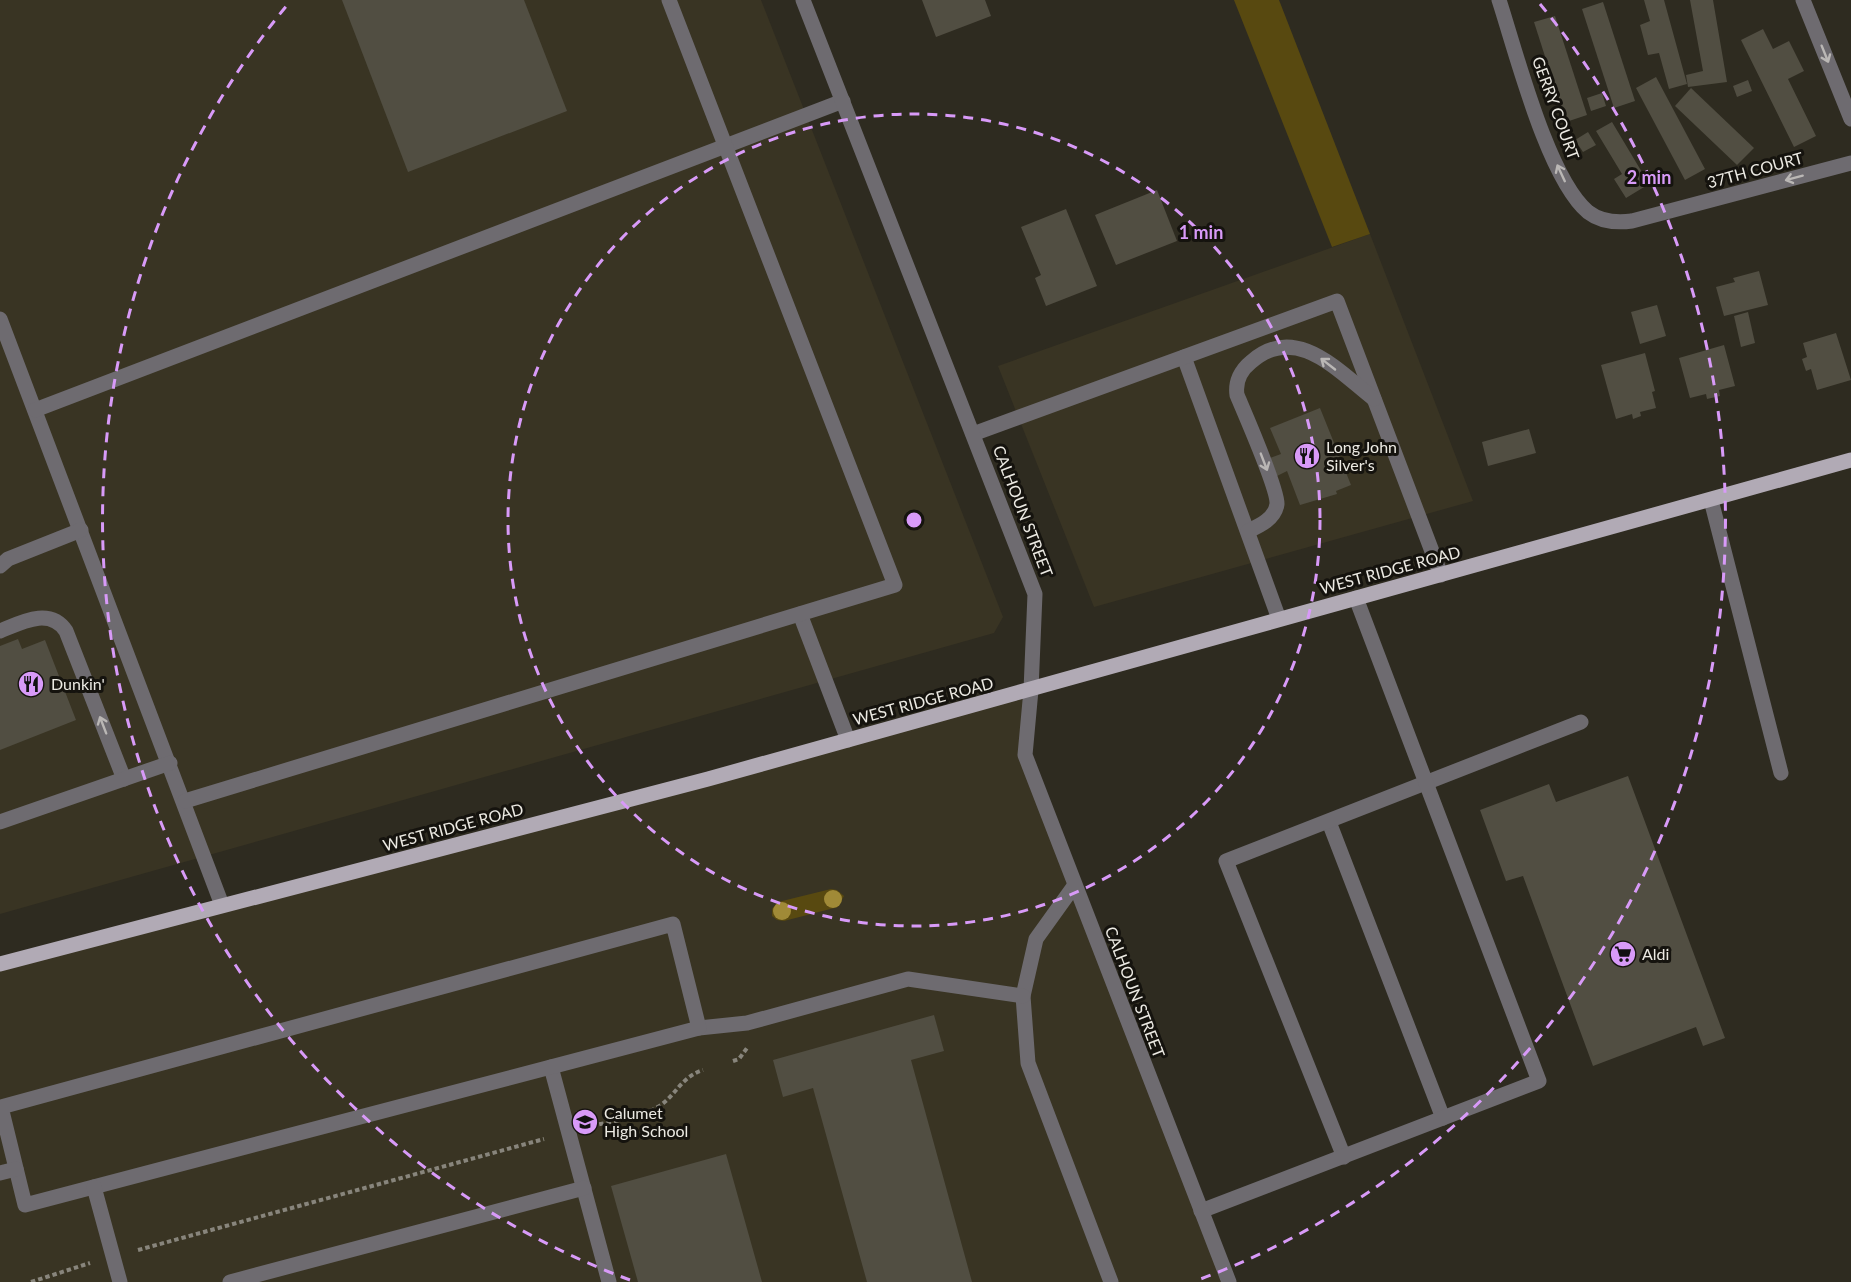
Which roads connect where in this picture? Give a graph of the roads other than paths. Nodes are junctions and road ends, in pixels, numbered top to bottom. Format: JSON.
{"nodes":[{"id":1,"x":669,"y":0,"type":"edge"},
{"id":2,"x":802,"y":0,"type":"edge"},
{"id":3,"x":1500,"y":0,"type":"edge"},
{"id":4,"x":1803,"y":0,"type":"edge"},
{"id":5,"x":843,"y":102,"type":"junction"},
{"id":6,"x":1851,"y":119,"type":"edge"},
{"id":7,"x":726,"y":146,"type":"junction"},
{"id":8,"x":1851,"y":163,"type":"edge"},
{"id":9,"x":1598,"y":218,"type":"joint"},
{"id":10,"x":0,"y":319,"type":"edge"},
{"id":11,"x":1184,"y":357,"type":"junction"},
{"id":12,"x":1374,"y":399,"type":"junction"},
{"id":13,"x":35,"y":410,"type":"junction"},
{"id":14,"x":974,"y":434,"type":"junction"},
{"id":15,"x":1851,"y":460,"type":"edge"},
{"id":16,"x":1710,"y":500,"type":"junction"},
{"id":17,"x":81,"y":530,"type":"junction"},
{"id":18,"x":1248,"y":531,"type":"junction"},
{"id":19,"x":0,"y":566,"type":"edge"},
{"id":20,"x":1441,"y":575,"type":"junction"},
{"id":21,"x":1356,"y":598,"type":"junction"},
{"id":22,"x":800,"y":614,"type":"junction"},
{"id":23,"x":1279,"y":619,"type":"junction"},
{"id":24,"x":0,"y":631,"type":"edge"},
{"id":25,"x":1031,"y":690,"type":"junction"},
{"id":26,"x":1581,"y":722,"type":"dead end"},
{"id":27,"x":848,"y":740,"type":"junction"},
{"id":28,"x":170,"y":763,"type":"junction"},
{"id":29,"x":1781,"y":773,"type":"dead end"},
{"id":30,"x":124,"y":779,"type":"junction"},
{"id":31,"x":1426,"y":783,"type":"junction"},
{"id":32,"x":185,"y":801,"type":"junction"},
{"id":33,"x":0,"y":805,"type":"edge"},
{"id":34,"x":3,"y":821,"type":"edge"},
{"id":35,"x":1329,"y":822,"type":"junction"},
{"id":36,"x":1074,"y":886,"type":"junction"},
{"id":37,"x":222,"y":906,"type":"junction"},
{"id":38,"x":0,"y":964,"type":"edge"},
{"id":39,"x":1023,"y":996,"type":"junction"},
{"id":40,"x":699,"y":1028,"type":"junction"},
{"id":41,"x":551,"y":1067,"type":"junction"},
{"id":42,"x":1,"y":1107,"type":"edge"},
{"id":43,"x":1443,"y":1118,"type":"junction"},
{"id":44,"x":1344,"y":1157,"type":"junction"},
{"id":45,"x":16,"y":1169,"type":"junction"},
{"id":46,"x":0,"y":1173,"type":"edge"},
{"id":47,"x":94,"y":1187,"type":"junction"},
{"id":48,"x":584,"y":1188,"type":"junction"},
{"id":49,"x":1202,"y":1211,"type":"junction"},
{"id":50,"x":120,"y":1282,"type":"edge"},
{"id":51,"x":230,"y":1282,"type":"edge"},
{"id":52,"x":609,"y":1282,"type":"edge"},
{"id":53,"x":1111,"y":1282,"type":"edge"},
{"id":54,"x":1229,"y":1282,"type":"edge"}],
"edges":[{"from":1,"to":7,"type":"street"},
{"from":2,"to":5,"type":"street","name":"CALHOUN STREET"},
{"from":9,"to":3,"type":"street","name":"GERRY COURT","one_way":true},
{"from":4,"to":6,"type":"street","one_way":true},
{"from":5,"to":7,"type":"street"},
{"from":5,"to":14,"type":"street","name":"CALHOUN STREET"},
{"from":7,"to":13,"type":"street"},
{"from":7,"to":22,"type":"street"},
{"from":8,"to":9,"type":"street","name":"37TH COURT","one_way":true},
{"from":10,"to":13,"type":"street"},
{"from":11,"to":12,"type":"street"},
{"from":11,"to":14,"type":"street"},
{"from":11,"to":18,"type":"street"},
{"from":12,"to":18,"type":"street","one_way":true},
{"from":12,"to":20,"type":"street"},
{"from":13,"to":17,"type":"street"},
{"from":14,"to":25,"type":"street","name":"CALHOUN STREET"},
{"from":15,"to":16,"type":"main road","name":"WEST RIDGE ROAD"},
{"from":16,"to":20,"type":"main road","name":"WEST RIDGE ROAD"},
{"from":16,"to":29,"type":"street"},
{"from":17,"to":19,"type":"street"},
{"from":17,"to":28,"type":"street"},
{"from":18,"to":23,"type":"street"},
{"from":20,"to":21,"type":"main road","name":"WEST RIDGE ROAD"},
{"from":21,"to":23,"type":"main road","name":"WEST RIDGE ROAD"},
{"from":21,"to":31,"type":"street"},
{"from":22,"to":27,"type":"street"},
{"from":22,"to":32,"type":"street"},
{"from":23,"to":25,"type":"main road","name":"WEST RIDGE ROAD"},
{"from":30,"to":24,"type":"street","one_way":true},
{"from":25,"to":27,"type":"main road","name":"WEST RIDGE ROAD"},
{"from":25,"to":36,"type":"street","name":"CALHOUN STREET"},
{"from":26,"to":31,"type":"street"},
{"from":27,"to":37,"type":"main road","name":"WEST RIDGE ROAD"},
{"from":28,"to":30,"type":"street"},
{"from":28,"to":32,"type":"street"},
{"from":30,"to":34,"type":"street"},
{"from":31,"to":35,"type":"street"},
{"from":31,"to":43,"type":"street"},
{"from":32,"to":37,"type":"street"},
{"from":33,"to":34,"type":"street"},
{"from":35,"to":43,"type":"street"},
{"from":35,"to":44,"type":"street"},
{"from":36,"to":39,"type":"street"},
{"from":36,"to":49,"type":"street","name":"CALHOUN STREET"},
{"from":37,"to":38,"type":"main road","name":"WEST RIDGE ROAD"},
{"from":39,"to":40,"type":"street"},
{"from":39,"to":53,"type":"street"},
{"from":40,"to":41,"type":"street"},
{"from":40,"to":42,"type":"street"},
{"from":41,"to":47,"type":"street"},
{"from":41,"to":48,"type":"street"},
{"from":42,"to":45,"type":"street"},
{"from":43,"to":44,"type":"street"},
{"from":44,"to":49,"type":"street"},
{"from":45,"to":46,"type":"street"},
{"from":45,"to":47,"type":"street"},
{"from":47,"to":50,"type":"street"},
{"from":48,"to":51,"type":"street"},
{"from":48,"to":52,"type":"street"},
{"from":49,"to":54,"type":"street","name":"CALHOUN STREET"}]}
